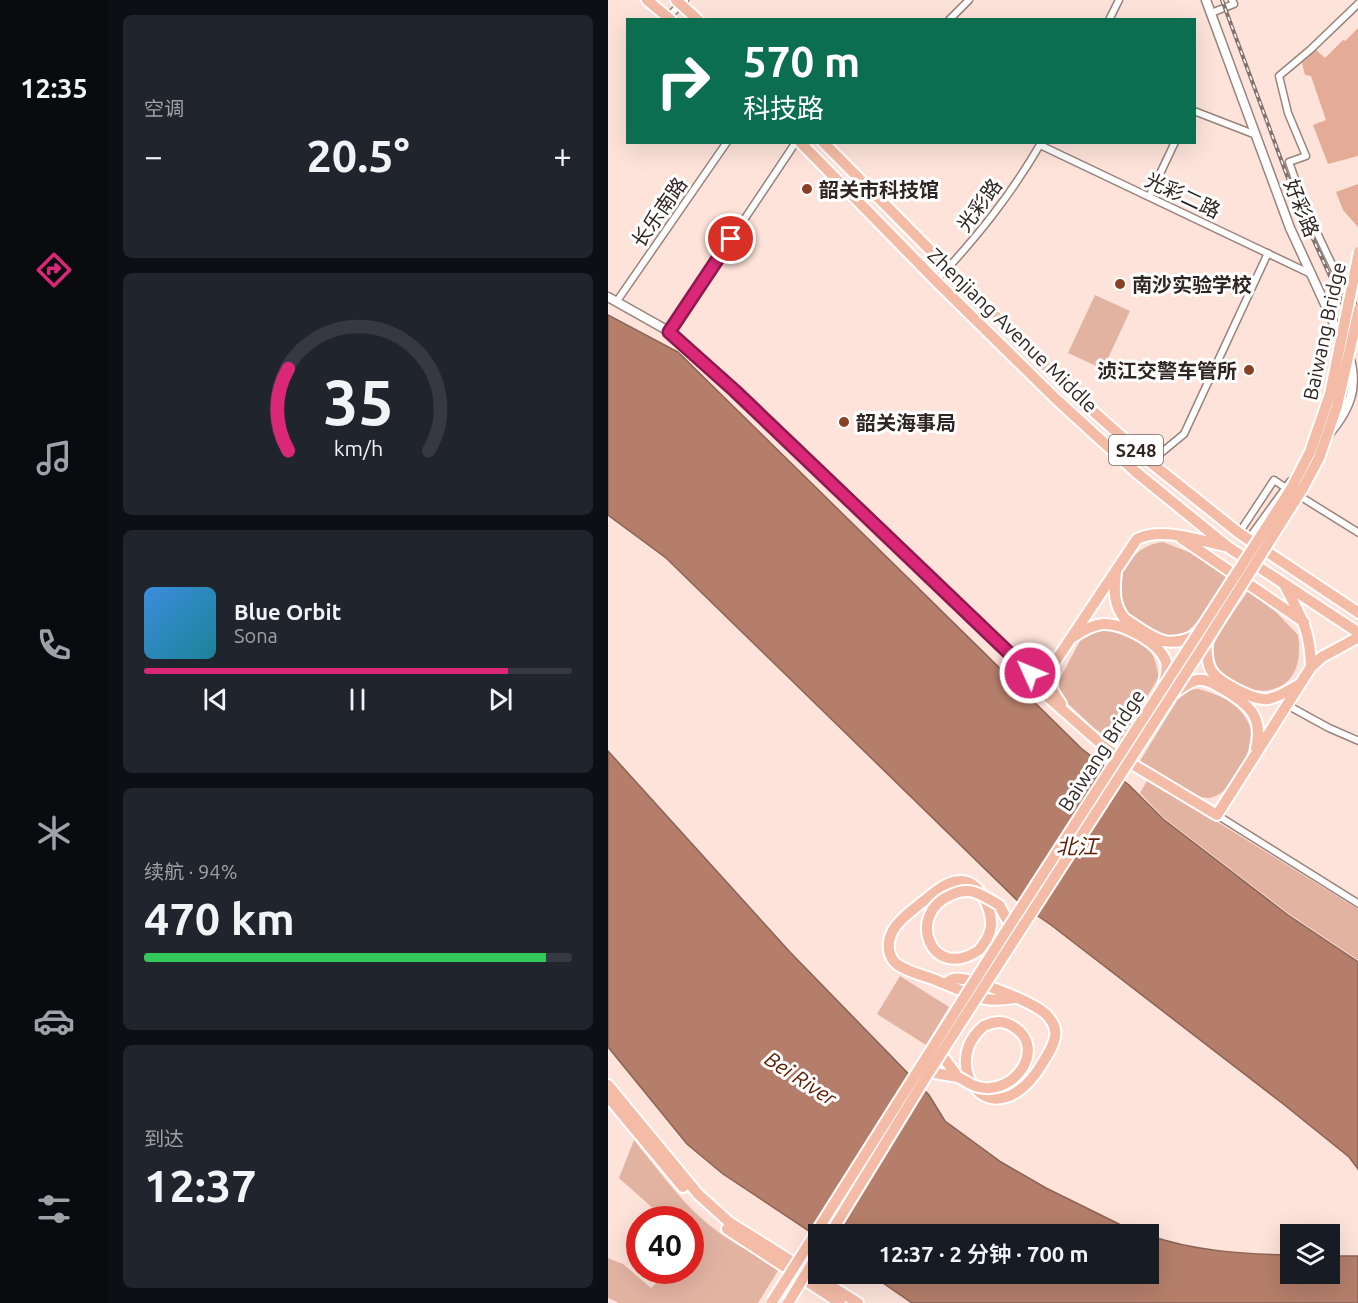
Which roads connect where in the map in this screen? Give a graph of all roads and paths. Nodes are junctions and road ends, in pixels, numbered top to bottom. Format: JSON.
{"nodes":[{"id":1,"x":647,"y":0,"type":"edge"},
{"id":2,"x":969,"y":0,"type":"edge"},
{"id":3,"x":1119,"y":0,"type":"edge"},
{"id":4,"x":1206,"y":0,"type":"edge"},
{"id":5,"x":1232,"y":0,"type":"edge"},
{"id":6,"x":680,"y":1,"type":"edge"},
{"id":7,"x":1358,"y":3,"type":"edge"},
{"id":8,"x":1211,"y":13,"type":"junction"},
{"id":9,"x":669,"y":18,"type":"edge"},
{"id":10,"x":696,"y":18,"type":"edge"},
{"id":11,"x":951,"y":18,"type":"edge"},
{"id":12,"x":1110,"y":18,"type":"edge"},
{"id":13,"x":1196,"y":112,"type":"edge"},
{"id":14,"x":1256,"y":135,"type":"junction"},
{"id":15,"x":726,"y":144,"type":"edge"},
{"id":16,"x":797,"y":144,"type":"edge"},
{"id":17,"x":800,"y":144,"type":"edge"},
{"id":18,"x":825,"y":144,"type":"edge"},
{"id":19,"x":1041,"y":144,"type":"edge"},
{"id":20,"x":1174,"y":144,"type":"edge"},
{"id":21,"x":1149,"y":197,"type":"junction"},
{"id":22,"x":1358,"y":252,"type":"edge"},
{"id":23,"x":1268,"y":253,"type":"junction"},
{"id":24,"x":947,"y":268,"type":"junction"},
{"id":25,"x":1312,"y":274,"type":"junction"},
{"id":26,"x":936,"y":281,"type":"junction"},
{"id":27,"x":608,"y":297,"type":"edge"},
{"id":28,"x":617,"y":301,"type":"junction"},
{"id":29,"x":1358,"y":309,"type":"edge"},
{"id":30,"x":1358,"y":315,"type":"edge"},
{"id":31,"x":669,"y":332,"type":"junction"},
{"id":32,"x":1150,"y":462,"type":"junction"},
{"id":33,"x":1286,"y":488,"type":"junction"},
{"id":34,"x":1239,"y":533,"type":"junction"},
{"id":35,"x":1358,"y":533,"type":"edge"},
{"id":36,"x":1178,"y":537,"type":"junction"},
{"id":37,"x":1250,"y":540,"type":"junction"},
{"id":38,"x":1228,"y":547,"type":"junction"},
{"id":39,"x":1116,"y":569,"type":"junction"},
{"id":40,"x":1284,"y":585,"type":"junction"},
{"id":41,"x":1346,"y":605,"type":"junction"},
{"id":42,"x":1358,"y":613,"type":"edge"},
{"id":43,"x":1337,"y":619,"type":"junction"},
{"id":44,"x":1304,"y":622,"type":"junction"},
{"id":45,"x":1198,"y":634,"type":"junction"},
{"id":46,"x":1358,"y":635,"type":"edge"},
{"id":47,"x":1070,"y":639,"type":"junction"},
{"id":48,"x":1206,"y":642,"type":"junction"},
{"id":49,"x":1311,"y":667,"type":"junction"},
{"id":50,"x":1051,"y":668,"type":"junction"},
{"id":51,"x":1030,"y":673,"type":"junction"},
{"id":52,"x":1301,"y":683,"type":"junction"},
{"id":53,"x":1168,"y":691,"type":"junction"},
{"id":54,"x":1248,"y":700,"type":"junction"},
{"id":55,"x":1287,"y":705,"type":"junction"},
{"id":56,"x":1071,"y":716,"type":"junction"},
{"id":57,"x":1358,"y":741,"type":"edge"},
{"id":58,"x":1254,"y":757,"type":"junction"},
{"id":59,"x":1217,"y":815,"type":"junction"},
{"id":60,"x":1358,"y":904,"type":"edge"},
{"id":61,"x":999,"y":905,"type":"junction"},
{"id":62,"x":1022,"y":908,"type":"junction"},
{"id":63,"x":1010,"y":926,"type":"junction"},
{"id":64,"x":941,"y":1054,"type":"junction"},
{"id":65,"x":929,"y":1072,"type":"junction"},
{"id":66,"x":958,"y":1077,"type":"junction"},
{"id":67,"x":608,"y":1084,"type":"edge"},
{"id":68,"x":608,"y":1097,"type":"edge"},
{"id":69,"x":836,"y":1224,"type":"edge"},
{"id":70,"x":808,"y":1270,"type":"edge"},
{"id":71,"x":799,"y":1272,"type":"junction"},
{"id":72,"x":772,"y":1303,"type":"edge"},
{"id":73,"x":788,"y":1303,"type":"edge"},
{"id":74,"x":839,"y":1303,"type":"edge"},
{"id":75,"x":858,"y":1303,"type":"edge"}],
"edges":[{"from":1,"to":9,"type":"main road"},
{"from":2,"to":11,"type":"street"},
{"from":3,"to":12,"type":"street"},
{"from":4,"to":8,"type":"street","name":"好彩路"},
{"from":5,"to":8,"type":"street"},
{"from":6,"to":9,"type":"street"},
{"from":6,"to":10,"type":"main road"},
{"from":7,"to":30,"type":"street"},
{"from":8,"to":14,"type":"street","name":"好彩路"},
{"from":13,"to":14,"type":"street"},
{"from":14,"to":25,"type":"street","name":"好彩路"},
{"from":15,"to":28,"type":"street","name":"长乐南路"},
{"from":16,"to":31,"type":"street"},
{"from":17,"to":26,"type":"main road","name":"Zhenjiang Avenue Middle","number":"S248"},
{"from":18,"to":24,"type":"main road","name":"Zhenjiang Avenue Middle","number":"S248"},
{"from":19,"to":21,"type":"street","name":"光彩二路"},
{"from":19,"to":24,"type":"street","name":"光彩路"},
{"from":20,"to":21,"type":"street"},
{"from":21,"to":23,"type":"street","name":"光彩二路"},
{"from":22,"to":45,"type":"main road","name":"Baiwang Bridge","bridge":true},
{"from":23,"to":25,"type":"street","name":"光彩二路"},
{"from":23,"to":32,"type":"street"},
{"from":24,"to":26,"type":"street","name":"光彩路"},
{"from":24,"to":32,"type":"main road","name":"Zhenjiang Avenue Middle","number":"S248"},
{"from":25,"to":33,"type":"street","name":"好彩路"},
{"from":26,"to":38,"type":"main road","name":"Zhenjiang Avenue Middle","number":"S248"},
{"from":27,"to":28,"type":"street"},
{"from":28,"to":31,"type":"street"},
{"from":29,"to":48,"type":"main road","name":"Baiwang Bridge","bridge":true},
{"from":31,"to":51,"type":"street"},
{"from":32,"to":34,"type":"main road","name":"Zhenjiang Avenue Middle","number":"S248"},
{"from":33,"to":34,"type":"street"},
{"from":33,"to":35,"type":"street"},
{"from":33,"to":37,"type":"street","name":"好彩路"},
{"from":34,"to":37,"type":"main road","name":"Zhenjiang Avenue Middle","number":"S248"},
{"from":36,"to":38,"type":"main road"},
{"from":36,"to":39,"type":"main road"},
{"from":36,"to":44,"type":"main road"},
{"from":37,"to":41,"type":"main road","name":"Zhenjiang Avenue Middle","number":"S248"},
{"from":38,"to":40,"type":"main road","name":"Zhenjiang Avenue Middle","number":"S248"},
{"from":39,"to":45,"type":"main road"},
{"from":39,"to":47,"type":"main road"},
{"from":40,"to":43,"type":"main road","name":"Zhenjiang Avenue Middle","number":"S248"},
{"from":40,"to":44,"type":"main road"},
{"from":41,"to":42,"type":"main road","name":"Zhenjiang Avenue Middle","number":"S248"},
{"from":41,"to":43,"type":"main road"},
{"from":43,"to":46,"type":"main road","name":"Zhenjiang Avenue Middle","number":"S248"},
{"from":44,"to":49,"type":"main road"},
{"from":45,"to":53,"type":"main road","name":"Baiwang Bridge","bridge":true},
{"from":46,"to":49,"type":"main road"},
{"from":47,"to":50,"type":"main road"},
{"from":47,"to":53,"type":"main road"},
{"from":48,"to":53,"type":"main road","name":"Baiwang Bridge","bridge":true},
{"from":48,"to":54,"type":"main road"},
{"from":49,"to":52,"type":"main road"},
{"from":50,"to":51,"type":"street"},
{"from":50,"to":56,"type":"main road"},
{"from":51,"to":56,"type":"main road"},
{"from":52,"to":54,"type":"main road"},
{"from":52,"to":55,"type":"main road"},
{"from":53,"to":54,"type":"main road"},
{"from":53,"to":62,"type":"main road","name":"Baiwang Bridge","bridge":true},
{"from":53,"to":64,"type":"main road","name":"Baiwang Bridge","bridge":true},
{"from":54,"to":58,"type":"main road"},
{"from":55,"to":57,"type":"street"},
{"from":55,"to":58,"type":"main road"},
{"from":56,"to":59,"type":"main road"},
{"from":58,"to":59,"type":"main road"},
{"from":59,"to":60,"type":"street"},
{"from":61,"to":62,"type":"main road"},
{"from":61,"to":63,"type":"main road"},
{"from":61,"to":66,"type":"main road","bridge":true},
{"from":62,"to":63,"type":"main road","name":"Baiwang Bridge","bridge":true},
{"from":63,"to":72,"type":"main road","name":"Baiwang Bridge","bridge":true},
{"from":64,"to":65,"type":"main road","name":"Baiwang Bridge","bridge":true},
{"from":64,"to":66,"type":"main road"},
{"from":65,"to":66,"type":"main road"},
{"from":65,"to":69,"type":"main road","name":"Baiwang Bridge","bridge":true},
{"from":67,"to":71,"type":"main road"},
{"from":68,"to":71,"type":"main road"},
{"from":70,"to":73,"type":"main road","bridge":true},
{"from":71,"to":74,"type":"main road"},
{"from":71,"to":75,"type":"main road"}]}
